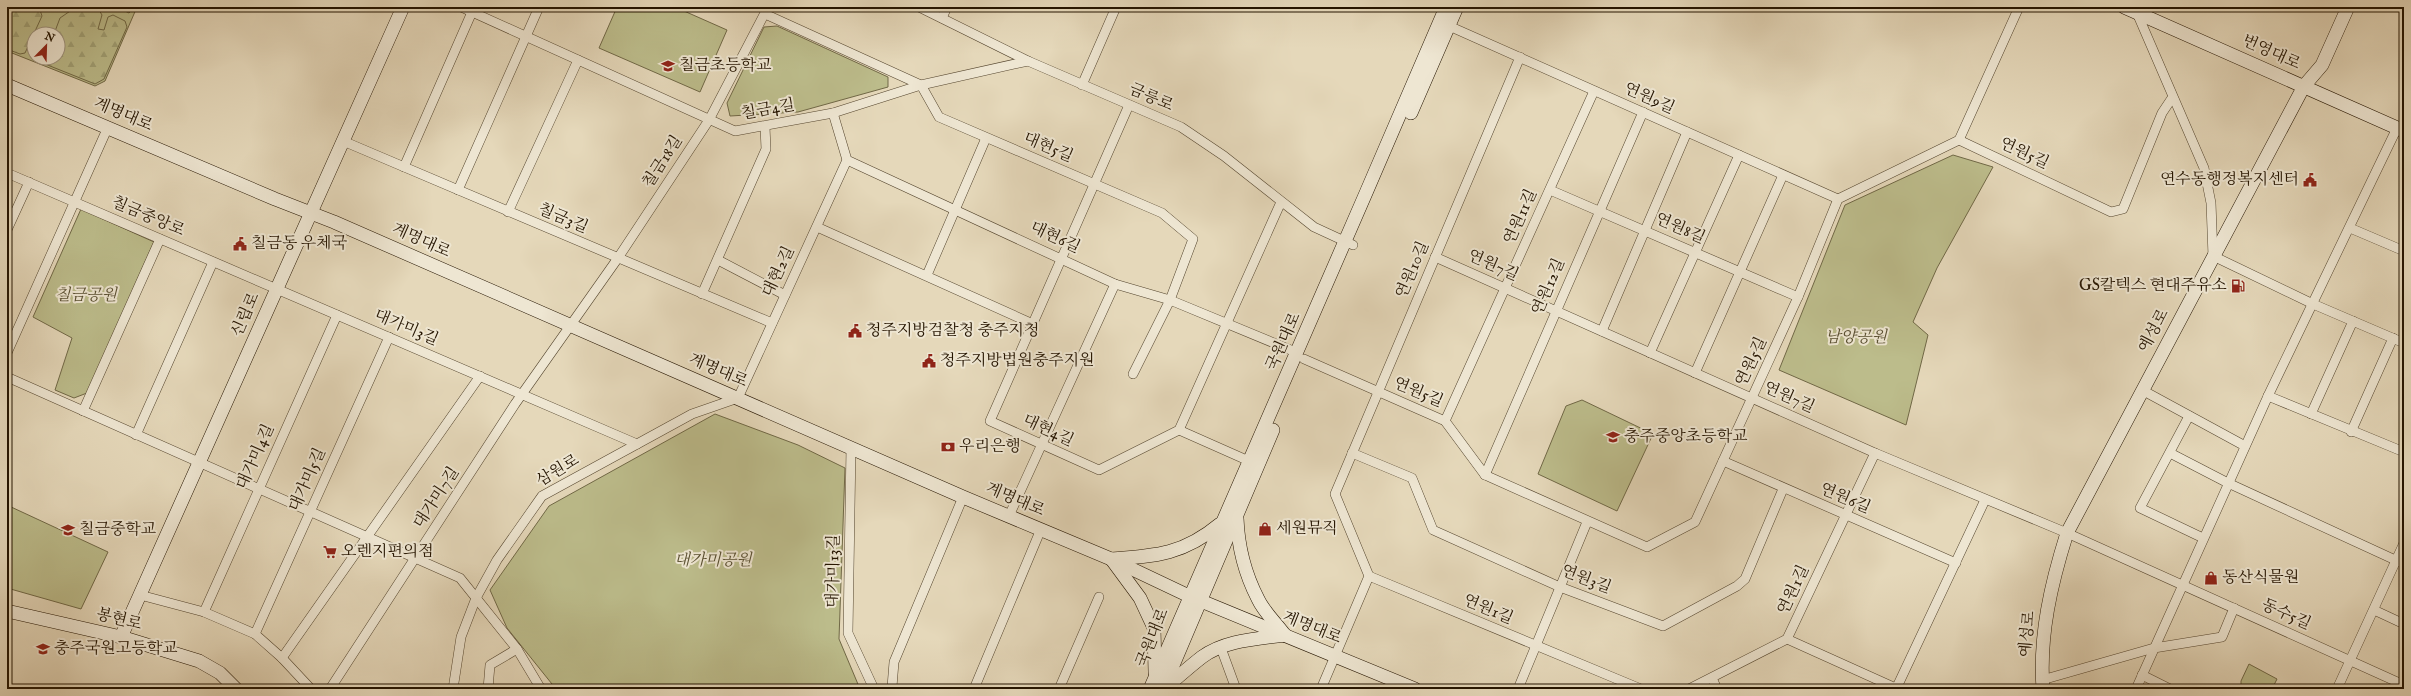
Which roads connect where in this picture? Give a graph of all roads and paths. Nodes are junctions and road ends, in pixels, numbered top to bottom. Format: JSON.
{"nodes":[{"id":1,"x":402,"y":7,"type":"edge"},
{"id":2,"x":461,"y":7,"type":"edge"},
{"id":3,"x":539,"y":7,"type":"edge"},
{"id":4,"x":919,"y":7,"type":"edge"},
{"id":5,"x":946,"y":7,"type":"edge"},
{"id":6,"x":1116,"y":7,"type":"edge"},
{"id":7,"x":1446,"y":7,"type":"edge"},
{"id":8,"x":1457,"y":7,"type":"edge"},
{"id":9,"x":2019,"y":7,"type":"edge"},
{"id":10,"x":2124,"y":7,"type":"edge"},
{"id":11,"x":2348,"y":7,"type":"edge"},
{"id":12,"x":2135,"y":10,"type":"edge"},
{"id":13,"x":766,"y":11,"type":"edge"},
{"id":14,"x":472,"y":12,"type":"junction"},
{"id":15,"x":942,"y":18,"type":"junction"},
{"id":16,"x":1449,"y":26,"type":"junction"},
{"id":17,"x":526,"y":37,"type":"junction"},
{"id":18,"x":1520,"y":57,"type":"junction"},
{"id":19,"x":578,"y":60,"type":"junction"},
{"id":20,"x":1028,"y":61,"type":"junction"},
{"id":21,"x":7,"y":85,"type":"edge"},
{"id":22,"x":921,"y":85,"type":"junction"},
{"id":23,"x":1082,"y":85,"type":"junction"},
{"id":24,"x":2304,"y":86,"type":"junction"},
{"id":25,"x":1594,"y":91,"type":"junction"},
{"id":26,"x":2172,"y":98,"type":"junction"},
{"id":27,"x":1129,"y":105,"type":"junction"},
{"id":28,"x":1643,"y":112,"type":"junction"},
{"id":29,"x":833,"y":113,"type":"junction"},
{"id":30,"x":708,"y":120,"type":"junction"},
{"id":31,"x":108,"y":127,"type":"junction"},
{"id":32,"x":765,"y":127,"type":"junction"},
{"id":33,"x":2400,"y":129,"type":"edge"},
{"id":34,"x":1687,"y":132,"type":"junction"},
{"id":35,"x":986,"y":138,"type":"junction"},
{"id":36,"x":1959,"y":140,"type":"junction"},
{"id":37,"x":343,"y":141,"type":"junction"},
{"id":38,"x":1739,"y":155,"type":"junction"},
{"id":39,"x":847,"y":160,"type":"junction"},
{"id":40,"x":404,"y":167,"type":"junction"},
{"id":41,"x":7,"y":173,"type":"edge"},
{"id":42,"x":1783,"y":175,"type":"junction"},
{"id":43,"x":28,"y":182,"type":"junction"},
{"id":44,"x":1094,"y":185,"type":"junction"},
{"id":45,"x":458,"y":190,"type":"junction"},
{"id":46,"x":1550,"y":190,"type":"junction"},
{"id":47,"x":1838,"y":199,"type":"junction"},
{"id":48,"x":1281,"y":202,"type":"junction"},
{"id":49,"x":76,"y":203,"type":"junction"},
{"id":50,"x":955,"y":210,"type":"junction"},
{"id":51,"x":1599,"y":210,"type":"junction"},
{"id":52,"x":508,"y":212,"type":"junction"},
{"id":53,"x":310,"y":214,"type":"junction"},
{"id":54,"x":817,"y":227,"type":"junction"},
{"id":55,"x":2350,"y":228,"type":"junction"},
{"id":56,"x":7,"y":230,"type":"edge"},
{"id":57,"x":1645,"y":230,"type":"junction"},
{"id":58,"x":160,"y":239,"type":"junction"},
{"id":59,"x":1350,"y":244,"type":"junction"},
{"id":60,"x":1695,"y":252,"type":"junction"},
{"id":61,"x":2404,"y":252,"type":"edge"},
{"id":62,"x":2213,"y":256,"type":"junction"},
{"id":63,"x":1435,"y":257,"type":"junction"},
{"id":64,"x":618,"y":258,"type":"junction"},
{"id":65,"x":1062,"y":258,"type":"junction"},
{"id":66,"x":718,"y":260,"type":"junction"},
{"id":67,"x":213,"y":262,"type":"junction"},
{"id":68,"x":1741,"y":272,"type":"junction"},
{"id":69,"x":927,"y":275,"type":"junction"},
{"id":70,"x":1115,"y":284,"type":"junction"},
{"id":71,"x":1506,"y":288,"type":"junction"},
{"id":72,"x":277,"y":289,"type":"junction"},
{"id":73,"x":702,"y":294,"type":"junction"},
{"id":74,"x":785,"y":295,"type":"junction"},
{"id":75,"x":1798,"y":297,"type":"junction"},
{"id":76,"x":1170,"y":300,"type":"junction"},
{"id":77,"x":2313,"y":304,"type":"junction"},
{"id":78,"x":1556,"y":310,"type":"junction"},
{"id":79,"x":337,"y":315,"type":"junction"},
{"id":80,"x":2353,"y":321,"type":"junction"},
{"id":81,"x":772,"y":323,"type":"junction"},
{"id":82,"x":1033,"y":324,"type":"junction"},
{"id":83,"x":570,"y":325,"type":"junction"},
{"id":84,"x":1227,"y":325,"type":"junction"},
{"id":85,"x":1602,"y":331,"type":"junction"},
{"id":86,"x":389,"y":337,"type":"junction"},
{"id":87,"x":2393,"y":338,"type":"junction"},
{"id":88,"x":2404,"y":343,"type":"edge"},
{"id":89,"x":7,"y":352,"type":"edge"},
{"id":90,"x":1650,"y":353,"type":"junction"},
{"id":91,"x":1301,"y":356,"type":"junction"},
{"id":92,"x":1695,"y":373,"type":"junction"},
{"id":93,"x":1133,"y":374,"type":"dead end"},
{"id":94,"x":480,"y":376,"type":"junction"},
{"id":95,"x":7,"y":377,"type":"edge"},
{"id":96,"x":2142,"y":390,"type":"junction"},
{"id":97,"x":1378,"y":392,"type":"junction"},
{"id":98,"x":522,"y":394,"type":"junction"},
{"id":99,"x":2268,"y":396,"type":"junction"},
{"id":100,"x":738,"y":398,"type":"junction"},
{"id":101,"x":1752,"y":398,"type":"junction"},
{"id":102,"x":83,"y":411,"type":"junction"},
{"id":103,"x":2312,"y":414,"type":"junction"},
{"id":104,"x":2189,"y":416,"type":"junction"},
{"id":105,"x":1445,"y":421,"type":"junction"},
{"id":106,"x":1179,"y":430,"type":"junction"},
{"id":107,"x":2351,"y":432,"type":"junction"},
{"id":108,"x":136,"y":435,"type":"junction"},
{"id":109,"x":637,"y":444,"type":"junction"},
{"id":110,"x":1042,"y":445,"type":"junction"},
{"id":111,"x":2245,"y":446,"type":"junction"},
{"id":112,"x":851,"y":447,"type":"junction"},
{"id":113,"x":1352,"y":452,"type":"junction"},
{"id":114,"x":2404,"y":452,"type":"edge"},
{"id":115,"x":1875,"y":453,"type":"junction"},
{"id":116,"x":2170,"y":453,"type":"junction"},
{"id":117,"x":1249,"y":461,"type":"junction"},
{"id":118,"x":1723,"y":461,"type":"junction"},
{"id":119,"x":199,"y":463,"type":"junction"},
{"id":120,"x":1484,"y":475,"type":"junction"},
{"id":121,"x":2228,"y":483,"type":"junction"},
{"id":122,"x":258,"y":489,"type":"junction"},
{"id":123,"x":1783,"y":489,"type":"junction"},
{"id":124,"x":963,"y":497,"type":"junction"},
{"id":125,"x":1985,"y":500,"type":"junction"},
{"id":126,"x":310,"y":512,"type":"junction"},
{"id":127,"x":1237,"y":514,"type":"junction"},
{"id":128,"x":1845,"y":515,"type":"junction"},
{"id":129,"x":1009,"y":516,"type":"junction"},
{"id":130,"x":1223,"y":522,"type":"junction"},
{"id":131,"x":1587,"y":522,"type":"junction"},
{"id":132,"x":1041,"y":529,"type":"junction"},
{"id":133,"x":2067,"y":533,"type":"junction"},
{"id":134,"x":367,"y":537,"type":"junction"},
{"id":135,"x":2203,"y":538,"type":"junction"},
{"id":136,"x":2404,"y":543,"type":"edge"},
{"id":137,"x":416,"y":559,"type":"junction"},
{"id":138,"x":1111,"y":559,"type":"junction"},
{"id":139,"x":2400,"y":562,"type":"edge"},
{"id":140,"x":1956,"y":563,"type":"junction"},
{"id":141,"x":1369,"y":576,"type":"junction"},
{"id":142,"x":2183,"y":585,"type":"junction"},
{"id":143,"x":1560,"y":587,"type":"junction"},
{"id":144,"x":140,"y":595,"type":"junction"},
{"id":145,"x":1099,"y":597,"type":"dead end"},
{"id":146,"x":476,"y":598,"type":"junction"},
{"id":147,"x":1195,"y":598,"type":"junction"},
{"id":148,"x":2234,"y":608,"type":"junction"},
{"id":149,"x":2374,"y":610,"type":"junction"},
{"id":150,"x":7,"y":611,"type":"edge"},
{"id":151,"x":204,"y":612,"type":"junction"},
{"id":152,"x":2404,"y":624,"type":"edge"},
{"id":153,"x":255,"y":634,"type":"junction"},
{"id":154,"x":1286,"y":635,"type":"junction"},
{"id":155,"x":121,"y":637,"type":"junction"},
{"id":156,"x":1787,"y":639,"type":"junction"},
{"id":157,"x":1536,"y":646,"type":"junction"},
{"id":158,"x":1221,"y":648,"type":"junction"},
{"id":159,"x":2154,"y":648,"type":"junction"},
{"id":160,"x":517,"y":649,"type":"junction"},
{"id":161,"x":1335,"y":655,"type":"junction"},
{"id":162,"x":282,"y":658,"type":"junction"},
{"id":163,"x":2350,"y":661,"type":"junction"},
{"id":164,"x":2142,"y":675,"type":"junction"},
{"id":165,"x":1712,"y":678,"type":"junction"},
{"id":166,"x":1153,"y":684,"type":"edge"},
{"id":167,"x":2042,"y":684,"type":"edge"},
{"id":168,"x":2404,"y":685,"type":"edge"},
{"id":169,"x":894,"y":688,"type":"edge"},
{"id":170,"x":236,"y":689,"type":"edge"},
{"id":171,"x":311,"y":689,"type":"edge"},
{"id":172,"x":330,"y":689,"type":"edge"},
{"id":173,"x":454,"y":689,"type":"edge"},
{"id":174,"x":488,"y":689,"type":"edge"},
{"id":175,"x":541,"y":689,"type":"edge"},
{"id":176,"x":875,"y":689,"type":"edge"},
{"id":177,"x":974,"y":689,"type":"edge"},
{"id":178,"x":1059,"y":689,"type":"edge"},
{"id":179,"x":1163,"y":689,"type":"edge"},
{"id":180,"x":1236,"y":689,"type":"edge"},
{"id":181,"x":1321,"y":689,"type":"edge"},
{"id":182,"x":1415,"y":689,"type":"edge"},
{"id":183,"x":1518,"y":689,"type":"edge"},
{"id":184,"x":1641,"y":689,"type":"edge"},
{"id":185,"x":1689,"y":689,"type":"edge"},
{"id":186,"x":1717,"y":689,"type":"edge"},
{"id":187,"x":1896,"y":689,"type":"edge"},
{"id":188,"x":2136,"y":689,"type":"edge"},
{"id":189,"x":2170,"y":689,"type":"edge"},
{"id":190,"x":2337,"y":689,"type":"edge"}],
"edges":[{"from":1,"to":37,"type":"street","name":"신립로"},
{"from":2,"to":14,"type":"street","name":"칠금4길"},
{"from":3,"to":17,"type":"street"},
{"from":4,"to":15,"type":"street","name":"금릉로"},
{"from":5,"to":15,"type":"street"},
{"from":6,"to":23,"type":"street"},
{"from":7,"to":59,"type":"street","name":"국원대로"},
{"from":8,"to":16,"type":"street","name":"국원대로"},
{"from":9,"to":36,"type":"street"},
{"from":10,"to":12,"type":"street","name":"번영대로"},
{"from":11,"to":24,"type":"street","name":"예성로"},
{"from":12,"to":24,"type":"street","name":"번영대로"},
{"from":12,"to":26,"type":"street"},
{"from":13,"to":22,"type":"street"},
{"from":13,"to":30,"type":"street","name":"칠금18길"},
{"from":14,"to":17,"type":"street","name":"칠금4길"},
{"from":14,"to":40,"type":"street"},
{"from":15,"to":20,"type":"street","name":"금릉로"},
{"from":16,"to":18,"type":"street","name":"연원9길"},
{"from":16,"to":59,"type":"street","name":"국원대로"},
{"from":17,"to":19,"type":"street","name":"칠금4길"},
{"from":17,"to":45,"type":"street"},
{"from":18,"to":25,"type":"street","name":"연원9길"},
{"from":18,"to":63,"type":"street","name":"연원10길"},
{"from":19,"to":30,"type":"street","name":"칠금4길"},
{"from":19,"to":52,"type":"street"},
{"from":20,"to":22,"type":"street","name":"칠금4길"},
{"from":20,"to":23,"type":"street","name":"금릉로"},
{"from":21,"to":31,"type":"street","name":"계명대로"},
{"from":22,"to":29,"type":"street","name":"칠금4길"},
{"from":22,"to":35,"type":"street","name":"대현5길"},
{"from":23,"to":27,"type":"street","name":"금릉로"},
{"from":24,"to":33,"type":"street","name":"번영대로"},
{"from":24,"to":62,"type":"street","name":"예성로"},
{"from":25,"to":28,"type":"street","name":"연원9길"},
{"from":25,"to":46,"type":"street","name":"연원11길"},
{"from":26,"to":36,"type":"street","name":"연원5길"},
{"from":26,"to":62,"type":"street"},
{"from":27,"to":44,"type":"street","name":"대현4길"},
{"from":27,"to":48,"type":"street","name":"금릉로"},
{"from":28,"to":34,"type":"street","name":"연원9길"},
{"from":28,"to":51,"type":"street","name":"연원12길"},
{"from":29,"to":32,"type":"street","name":"칠금4길"},
{"from":29,"to":39,"type":"street"},
{"from":30,"to":32,"type":"street","name":"칠금4길"},
{"from":30,"to":64,"type":"street","name":"칠금18길"},
{"from":31,"to":49,"type":"street"},
{"from":31,"to":53,"type":"street","name":"계명대로"},
{"from":32,"to":66,"type":"street"},
{"from":33,"to":55,"type":"street"},
{"from":34,"to":38,"type":"street","name":"연원9길"},
{"from":34,"to":57,"type":"street"},
{"from":35,"to":44,"type":"street","name":"대현5길"},
{"from":35,"to":50,"type":"street"},
{"from":36,"to":47,"type":"street"},
{"from":37,"to":40,"type":"street","name":"칠금3길"},
{"from":37,"to":53,"type":"street","name":"신립로"},
{"from":38,"to":42,"type":"street","name":"연원9길"},
{"from":38,"to":60,"type":"street"},
{"from":39,"to":50,"type":"street","name":"대현6길"},
{"from":39,"to":54,"type":"street","name":"대현2길"},
{"from":40,"to":45,"type":"street","name":"칠금3길"},
{"from":41,"to":43,"type":"street","name":"칠금중앙로"},
{"from":42,"to":47,"type":"street","name":"연원9길"},
{"from":42,"to":68,"type":"street"},
{"from":43,"to":49,"type":"street","name":"칠금중앙로"},
{"from":43,"to":56,"type":"street"},
{"from":44,"to":65,"type":"street","name":"대현4길"},
{"from":44,"to":76,"type":"street","name":"대현5길"},
{"from":45,"to":52,"type":"street","name":"칠금3길"},
{"from":46,"to":51,"type":"street","name":"연원8길"},
{"from":46,"to":71,"type":"street","name":"연원11길"},
{"from":47,"to":75,"type":"street","name":"연원5길"},
{"from":48,"to":59,"type":"street","name":"금릉로"},
{"from":48,"to":84,"type":"street"},
{"from":49,"to":58,"type":"street","name":"칠금중앙로"},
{"from":49,"to":89,"type":"street"},
{"from":50,"to":65,"type":"street","name":"대현6길"},
{"from":50,"to":69,"type":"street"},
{"from":51,"to":57,"type":"street","name":"연원8길"},
{"from":51,"to":78,"type":"street","name":"연원12길"},
{"from":52,"to":64,"type":"street","name":"칠금3길"},
{"from":53,"to":72,"type":"street","name":"신립로"},
{"from":53,"to":83,"type":"street","name":"계명대로"},
{"from":54,"to":69,"type":"street"},
{"from":54,"to":74,"type":"street","name":"대현2길"},
{"from":55,"to":61,"type":"street"},
{"from":55,"to":77,"type":"street"},
{"from":57,"to":60,"type":"street","name":"연원8길"},
{"from":57,"to":85,"type":"street"},
{"from":58,"to":67,"type":"street","name":"칠금중앙로"},
{"from":58,"to":102,"type":"street"},
{"from":59,"to":91,"type":"street","name":"국원대로"},
{"from":60,"to":68,"type":"street","name":"연원8길"},
{"from":60,"to":90,"type":"street"},
{"from":62,"to":77,"type":"street"},
{"from":62,"to":96,"type":"street","name":"예성로"},
{"from":63,"to":71,"type":"street","name":"연원7길"},
{"from":63,"to":97,"type":"street","name":"연원10길"},
{"from":64,"to":73,"type":"street","name":"칠금3길"},
{"from":64,"to":83,"type":"street","name":"칠금18길"},
{"from":65,"to":70,"type":"street","name":"대현6길"},
{"from":65,"to":82,"type":"street","name":"대현4길"},
{"from":66,"to":73,"type":"street"},
{"from":66,"to":74,"type":"street"},
{"from":67,"to":72,"type":"street","name":"칠금중앙로"},
{"from":67,"to":108,"type":"street"},
{"from":68,"to":75,"type":"street","name":"연원8길"},
{"from":68,"to":92,"type":"street"},
{"from":69,"to":82,"type":"street"},
{"from":70,"to":76,"type":"street","name":"대현6길"},
{"from":70,"to":110,"type":"street"},
{"from":71,"to":78,"type":"street","name":"연원7길"},
{"from":71,"to":105,"type":"street","name":"연원11길"},
{"from":72,"to":79,"type":"street","name":"대가미3길"},
{"from":72,"to":119,"type":"street","name":"신립로"},
{"from":73,"to":81,"type":"street","name":"칠금3길"},
{"from":74,"to":81,"type":"street","name":"대현2길"},
{"from":75,"to":101,"type":"street","name":"연원5길"},
{"from":76,"to":84,"type":"street","name":"대현6길"},
{"from":76,"to":93,"type":"street","name":"대현5길"},
{"from":77,"to":80,"type":"street"},
{"from":77,"to":99,"type":"street"},
{"from":78,"to":85,"type":"street","name":"연원7길"},
{"from":78,"to":120,"type":"street","name":"연원12길"},
{"from":79,"to":86,"type":"street","name":"대가미3길"},
{"from":79,"to":122,"type":"street","name":"대가미4길"},
{"from":80,"to":87,"type":"street"},
{"from":80,"to":103,"type":"street"},
{"from":81,"to":100,"type":"street","name":"대현2길"},
{"from":82,"to":110,"type":"street","name":"대현4길"},
{"from":83,"to":98,"type":"street","name":"대가미7길"},
{"from":83,"to":100,"type":"street","name":"계명대로"},
{"from":84,"to":91,"type":"street","name":"대현6길"},
{"from":84,"to":106,"type":"street"},
{"from":85,"to":90,"type":"street","name":"연원7길"},
{"from":86,"to":94,"type":"street","name":"대가미3길"},
{"from":86,"to":126,"type":"street","name":"대가미5길"},
{"from":87,"to":88,"type":"street"},
{"from":87,"to":107,"type":"street"},
{"from":90,"to":92,"type":"street","name":"연원7길"},
{"from":91,"to":97,"type":"street","name":"연원5길"},
{"from":91,"to":117,"type":"street","name":"국원대로"},
{"from":91,"to":127,"type":"street","name":"국원대로"},
{"from":92,"to":101,"type":"street","name":"연원7길"},
{"from":94,"to":98,"type":"street","name":"대가미3길"},
{"from":94,"to":134,"type":"street"},
{"from":95,"to":102,"type":"street"},
{"from":96,"to":104,"type":"street"},
{"from":96,"to":133,"type":"street","name":"예성로"},
{"from":97,"to":105,"type":"street","name":"연원5길"},
{"from":97,"to":113,"type":"street","name":"연원10길"},
{"from":98,"to":109,"type":"street","name":"대가미3길"},
{"from":98,"to":137,"type":"street","name":"대가미7길"},
{"from":99,"to":103,"type":"street"},
{"from":99,"to":111,"type":"street"},
{"from":100,"to":109,"type":"street","name":"삼원로"},
{"from":100,"to":112,"type":"street","name":"계명대로"},
{"from":101,"to":115,"type":"street","name":"연원7길"},
{"from":101,"to":118,"type":"street","name":"연원5길"},
{"from":102,"to":108,"type":"street"},
{"from":103,"to":107,"type":"street"},
{"from":104,"to":111,"type":"street"},
{"from":104,"to":116,"type":"street"},
{"from":105,"to":120,"type":"street","name":"연원5길"},
{"from":106,"to":110,"type":"street","name":"대현4길"},
{"from":106,"to":117,"type":"street"},
{"from":107,"to":114,"type":"street"},
{"from":108,"to":119,"type":"street"},
{"from":109,"to":146,"type":"street","name":"삼원로"},
{"from":110,"to":129,"type":"street"},
{"from":111,"to":121,"type":"street"},
{"from":112,"to":124,"type":"street","name":"계명대로"},
{"from":112,"to":176,"type":"street","name":"대가미13길"},
{"from":113,"to":141,"type":"street","name":"연원10길"},
{"from":113,"to":143,"type":"street","name":"연원3길"},
{"from":115,"to":125,"type":"street","name":"연원7길"},
{"from":115,"to":128,"type":"street","name":"연원1길"},
{"from":116,"to":121,"type":"street"},
{"from":116,"to":135,"type":"street"},
{"from":117,"to":130,"type":"street","name":"국원대로"},
{"from":118,"to":123,"type":"street","name":"연원6길"},
{"from":118,"to":131,"type":"street","name":"연원5길"},
{"from":119,"to":122,"type":"street"},
{"from":119,"to":144,"type":"street","name":"신립로"},
{"from":120,"to":131,"type":"street","name":"연원5길"},
{"from":121,"to":135,"type":"street"},
{"from":121,"to":139,"type":"street"},
{"from":122,"to":126,"type":"street"},
{"from":122,"to":151,"type":"street","name":"대가미4길"},
{"from":123,"to":128,"type":"street","name":"연원6길"},
{"from":123,"to":143,"type":"street","name":"연원3길"},
{"from":124,"to":129,"type":"street","name":"계명대로"},
{"from":124,"to":169,"type":"street"},
{"from":125,"to":133,"type":"street","name":"연원7길"},
{"from":125,"to":140,"type":"street"},
{"from":126,"to":134,"type":"street"},
{"from":126,"to":153,"type":"street","name":"대가미5길"},
{"from":127,"to":147,"type":"street","name":"국원대로"},
{"from":127,"to":154,"type":"street"},
{"from":128,"to":140,"type":"street","name":"연원6길"},
{"from":128,"to":156,"type":"street","name":"연원1길"},
{"from":129,"to":132,"type":"street","name":"계명대로"},
{"from":130,"to":138,"type":"street"},
{"from":130,"to":147,"type":"street","name":"국원대로"},
{"from":131,"to":143,"type":"street"},
{"from":132,"to":138,"type":"street","name":"계명대로"},
{"from":132,"to":177,"type":"street"},
{"from":133,"to":142,"type":"street","name":"동수5길"},
{"from":133,"to":167,"type":"street","name":"예성로"},
{"from":134,"to":137,"type":"street"},
{"from":134,"to":162,"type":"street"},
{"from":135,"to":142,"type":"street"},
{"from":136,"to":139,"type":"street"},
{"from":137,"to":146,"type":"street"},
{"from":137,"to":172,"type":"street","name":"대가미7길"},
{"from":138,"to":147,"type":"street","name":"계명대로"},
{"from":138,"to":166,"type":"street"},
{"from":139,"to":149,"type":"street"},
{"from":140,"to":187,"type":"street"},
{"from":141,"to":157,"type":"street","name":"연원1길"},
{"from":141,"to":161,"type":"street"},
{"from":142,"to":148,"type":"street","name":"동수5길"},
{"from":142,"to":159,"type":"street"},
{"from":143,"to":157,"type":"street"},
{"from":144,"to":151,"type":"street"},
{"from":144,"to":155,"type":"street","name":"신립로"},
{"from":145,"to":178,"type":"street"},
{"from":146,"to":160,"type":"street"},
{"from":146,"to":173,"type":"street","name":"삼원로"},
{"from":147,"to":154,"type":"street","name":"계명대로"},
{"from":147,"to":166,"type":"street","name":"국원대로"},
{"from":147,"to":179,"type":"street","name":"국원대로"},
{"from":148,"to":159,"type":"street"},
{"from":148,"to":163,"type":"street","name":"동수5길"},
{"from":149,"to":152,"type":"street"},
{"from":149,"to":163,"type":"street"},
{"from":150,"to":155,"type":"street","name":"봉현로"},
{"from":151,"to":153,"type":"street"},
{"from":153,"to":162,"type":"street"},
{"from":154,"to":158,"type":"street"},
{"from":154,"to":161,"type":"street","name":"계명대로"},
{"from":155,"to":170,"type":"street","name":"봉현로"},
{"from":156,"to":165,"type":"street","name":"연원1길"},
{"from":156,"to":187,"type":"street"},
{"from":157,"to":183,"type":"street"},
{"from":157,"to":184,"type":"street","name":"연원1길"},
{"from":158,"to":179,"type":"street"},
{"from":158,"to":180,"type":"street"},
{"from":159,"to":164,"type":"street"},
{"from":159,"to":167,"type":"street"},
{"from":160,"to":174,"type":"street"},
{"from":160,"to":175,"type":"street"},
{"from":161,"to":181,"type":"street"},
{"from":161,"to":182,"type":"street","name":"계명대로"},
{"from":162,"to":171,"type":"street"},
{"from":163,"to":168,"type":"street","name":"동수5길"},
{"from":163,"to":190,"type":"street"},
{"from":164,"to":188,"type":"street"},
{"from":164,"to":189,"type":"street"},
{"from":165,"to":185,"type":"street","name":"연원1길"},
{"from":165,"to":186,"type":"street"},
{"from":169,"to":176,"type":"street"}]}
